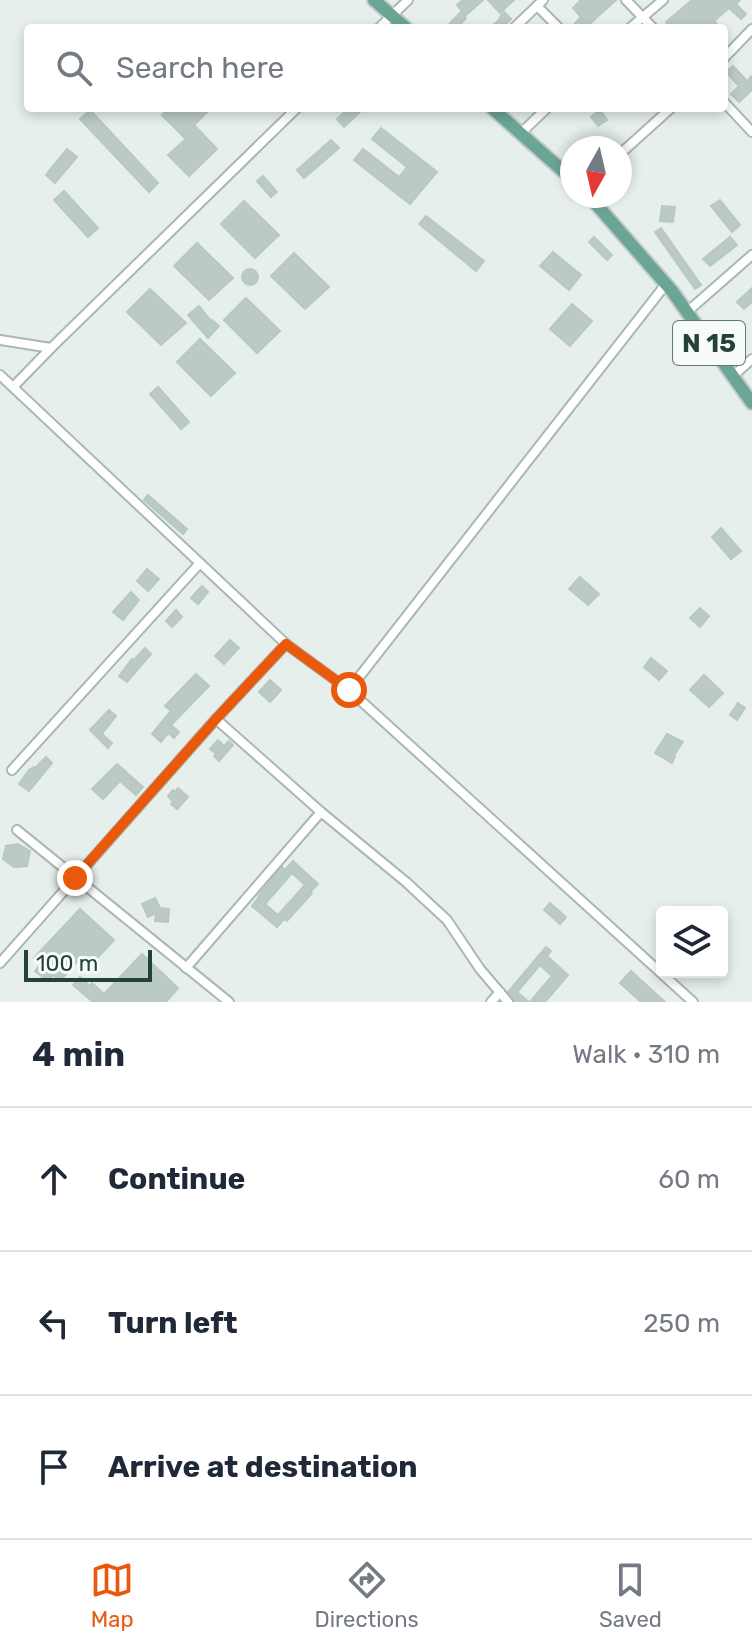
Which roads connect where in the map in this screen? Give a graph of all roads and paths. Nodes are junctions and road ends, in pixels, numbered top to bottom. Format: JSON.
{"nodes":[{"id":1,"x":374,"y":0,"type":"edge"},
{"id":2,"x":408,"y":0,"type":"edge"},
{"id":3,"x":626,"y":0,"type":"edge"},
{"id":4,"x":663,"y":0,"type":"edge"},
{"id":5,"x":540,"y":3,"type":"edge"},
{"id":6,"x":392,"y":15,"type":"junction"},
{"id":7,"x":641,"y":17,"type":"junction"},
{"id":8,"x":383,"y":24,"type":"edge"},
{"id":9,"x":402,"y":24,"type":"edge"},
{"id":10,"x":518,"y":24,"type":"edge"},
{"id":11,"x":556,"y":24,"type":"edge"},
{"id":12,"x":634,"y":24,"type":"edge"},
{"id":13,"x":649,"y":24,"type":"edge"},
{"id":14,"x":752,"y":29,"type":"edge"},
{"id":15,"x":728,"y":54,"type":"edge"},
{"id":16,"x":728,"y":106,"type":"edge"},
{"id":17,"x":293,"y":112,"type":"edge"},
{"id":18,"x":497,"y":112,"type":"edge"},
{"id":19,"x":543,"y":112,"type":"edge"},
{"id":20,"x":667,"y":112,"type":"edge"},
{"id":21,"x":752,"y":132,"type":"edge"},
{"id":22,"x":521,"y":133,"type":"junction"},
{"id":23,"x":632,"y":143,"type":"edge"},
{"id":24,"x":560,"y":168,"type":"edge"},
{"id":25,"x":600,"y":208,"type":"edge"},
{"id":26,"x":752,"y":255,"type":"edge"},
{"id":27,"x":666,"y":284,"type":"junction"},
{"id":28,"x":687,"y":312,"type":"junction"},
{"id":29,"x":0,"y":340,"type":"edge"},
{"id":30,"x":51,"y":348,"type":"junction"},
{"id":31,"x":752,"y":359,"type":"edge"},
{"id":32,"x":0,"y":375,"type":"edge"},
{"id":33,"x":733,"y":376,"type":"junction"},
{"id":34,"x":13,"y":387,"type":"junction"},
{"id":35,"x":752,"y":403,"type":"edge"},
{"id":36,"x":200,"y":563,"type":"junction"},
{"id":37,"x":286,"y":644,"type":"junction"},
{"id":38,"x":349,"y":690,"type":"junction"},
{"id":39,"x":216,"y":719,"type":"junction"},
{"id":40,"x":12,"y":770,"type":"dead end"},
{"id":41,"x":321,"y":812,"type":"junction"},
{"id":42,"x":17,"y":830,"type":"dead end"},
{"id":43,"x":75,"y":878,"type":"junction"},
{"id":44,"x":0,"y":963,"type":"edge"},
{"id":45,"x":186,"y":968,"type":"junction"},
{"id":46,"x":500,"y":992,"type":"junction"},
{"id":47,"x":229,"y":1002,"type":"edge"},
{"id":48,"x":491,"y":1002,"type":"edge"},
{"id":49,"x":508,"y":1002,"type":"edge"},
{"id":50,"x":693,"y":1002,"type":"edge"}],
"edges":[{"from":1,"to":6,"type":"main road"},
{"from":2,"to":6,"type":"street"},
{"from":3,"to":7,"type":"street"},
{"from":4,"to":7,"type":"street"},
{"from":5,"to":10,"type":"street"},
{"from":5,"to":11,"type":"street"},
{"from":6,"to":8,"type":"street"},
{"from":6,"to":9,"type":"main road"},
{"from":7,"to":12,"type":"street"},
{"from":7,"to":13,"type":"street"},
{"from":14,"to":15,"type":"street"},
{"from":16,"to":21,"type":"street"},
{"from":17,"to":30,"type":"street"},
{"from":18,"to":22,"type":"main road"},
{"from":19,"to":22,"type":"street"},
{"from":20,"to":23,"type":"street"},
{"from":22,"to":24,"type":"main road"},
{"from":25,"to":27,"type":"main road","number":"N 15"},
{"from":26,"to":28,"type":"street"},
{"from":27,"to":28,"type":"main road","number":"N 15"},
{"from":27,"to":38,"type":"street"},
{"from":28,"to":33,"type":"main road","number":"N 15"},
{"from":29,"to":30,"type":"street"},
{"from":30,"to":34,"type":"street"},
{"from":31,"to":33,"type":"street"},
{"from":32,"to":34,"type":"street"},
{"from":33,"to":35,"type":"main road","number":"N 15"},
{"from":34,"to":36,"type":"street"},
{"from":36,"to":37,"type":"street"},
{"from":36,"to":40,"type":"street"},
{"from":37,"to":38,"type":"street"},
{"from":37,"to":39,"type":"street"},
{"from":38,"to":50,"type":"street"},
{"from":39,"to":41,"type":"street"},
{"from":39,"to":43,"type":"street"},
{"from":41,"to":45,"type":"street"},
{"from":41,"to":46,"type":"street"},
{"from":42,"to":43,"type":"street"},
{"from":43,"to":44,"type":"street"},
{"from":43,"to":45,"type":"street"},
{"from":45,"to":47,"type":"street"},
{"from":46,"to":48,"type":"street"},
{"from":46,"to":49,"type":"street"}]}
